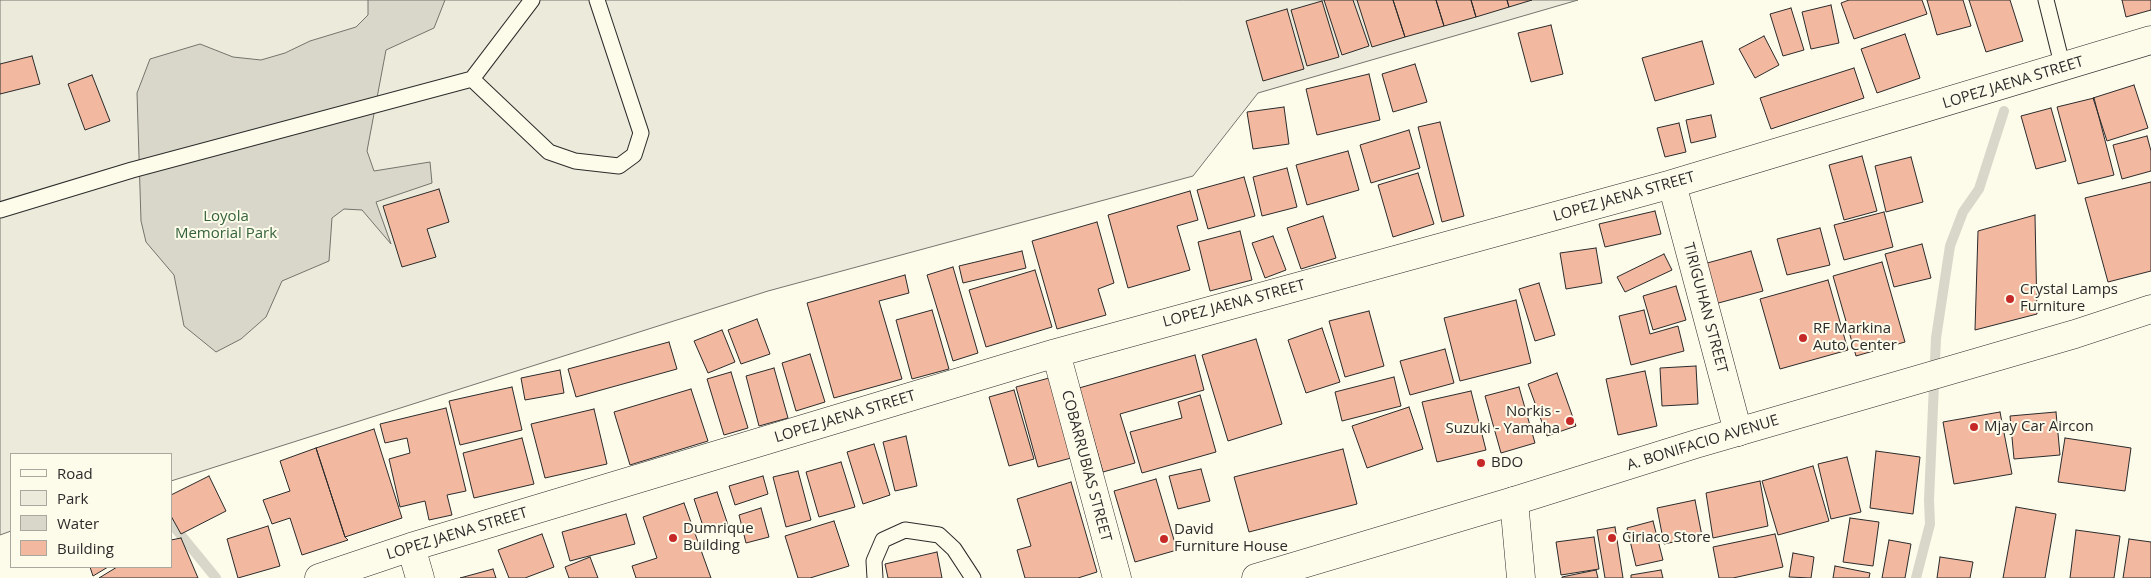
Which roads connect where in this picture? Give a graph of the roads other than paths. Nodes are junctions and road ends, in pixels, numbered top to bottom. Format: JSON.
{"nodes":[{"id":1,"x":532,"y":0,"type":"edge"},
{"id":2,"x":598,"y":0,"type":"edge"},
{"id":3,"x":2046,"y":0,"type":"edge"},
{"id":4,"x":2151,"y":40,"type":"edge"},
{"id":5,"x":2063,"y":68,"type":"junction"},
{"id":6,"x":472,"y":79,"type":"junction"},
{"id":7,"x":1672,"y":184,"type":"junction"},
{"id":8,"x":0,"y":210,"type":"edge"},
{"id":9,"x":2151,"y":310,"type":"edge"},
{"id":10,"x":1056,"y":353,"type":"junction"},
{"id":11,"x":1738,"y":432,"type":"junction"},
{"id":12,"x":1514,"y":501,"type":"junction"},
{"id":13,"x":411,"y":547,"type":"junction"},
{"id":14,"x":319,"y":578,"type":"edge"},
{"id":15,"x":420,"y":578,"type":"edge"},
{"id":16,"x":875,"y":578,"type":"edge"},
{"id":17,"x":973,"y":578,"type":"edge"},
{"id":18,"x":1117,"y":578,"type":"edge"},
{"id":19,"x":1256,"y":578,"type":"edge"},
{"id":20,"x":1521,"y":578,"type":"edge"}],
"edges":[{"from":1,"to":6,"type":"lane"},
{"from":2,"to":6,"type":"lane"},
{"from":3,"to":5,"type":"lane"},
{"from":4,"to":5,"type":"street","name":"LOPEZ JAENA STREET"},
{"from":5,"to":7,"type":"street","name":"LOPEZ JAENA STREET"},
{"from":6,"to":8,"type":"lane"},
{"from":7,"to":10,"type":"street","name":"LOPEZ JAENA STREET"},
{"from":7,"to":11,"type":"street","name":"TIRIGUHAN STREET"},
{"from":9,"to":11,"type":"street","name":"A. BONIFACIO AVENUE"},
{"from":10,"to":13,"type":"street","name":"LOPEZ JAENA STREET"},
{"from":10,"to":18,"type":"street","name":"COBARRUBIAS STREET"},
{"from":11,"to":12,"type":"street","name":"A. BONIFACIO AVENUE"},
{"from":12,"to":19,"type":"street","name":"A. BONIFACIO AVENUE"},
{"from":12,"to":20,"type":"street"},
{"from":13,"to":14,"type":"street","name":"LOPEZ JAENA STREET"},
{"from":13,"to":15,"type":"street"},
{"from":16,"to":17,"type":"lane"}]}
